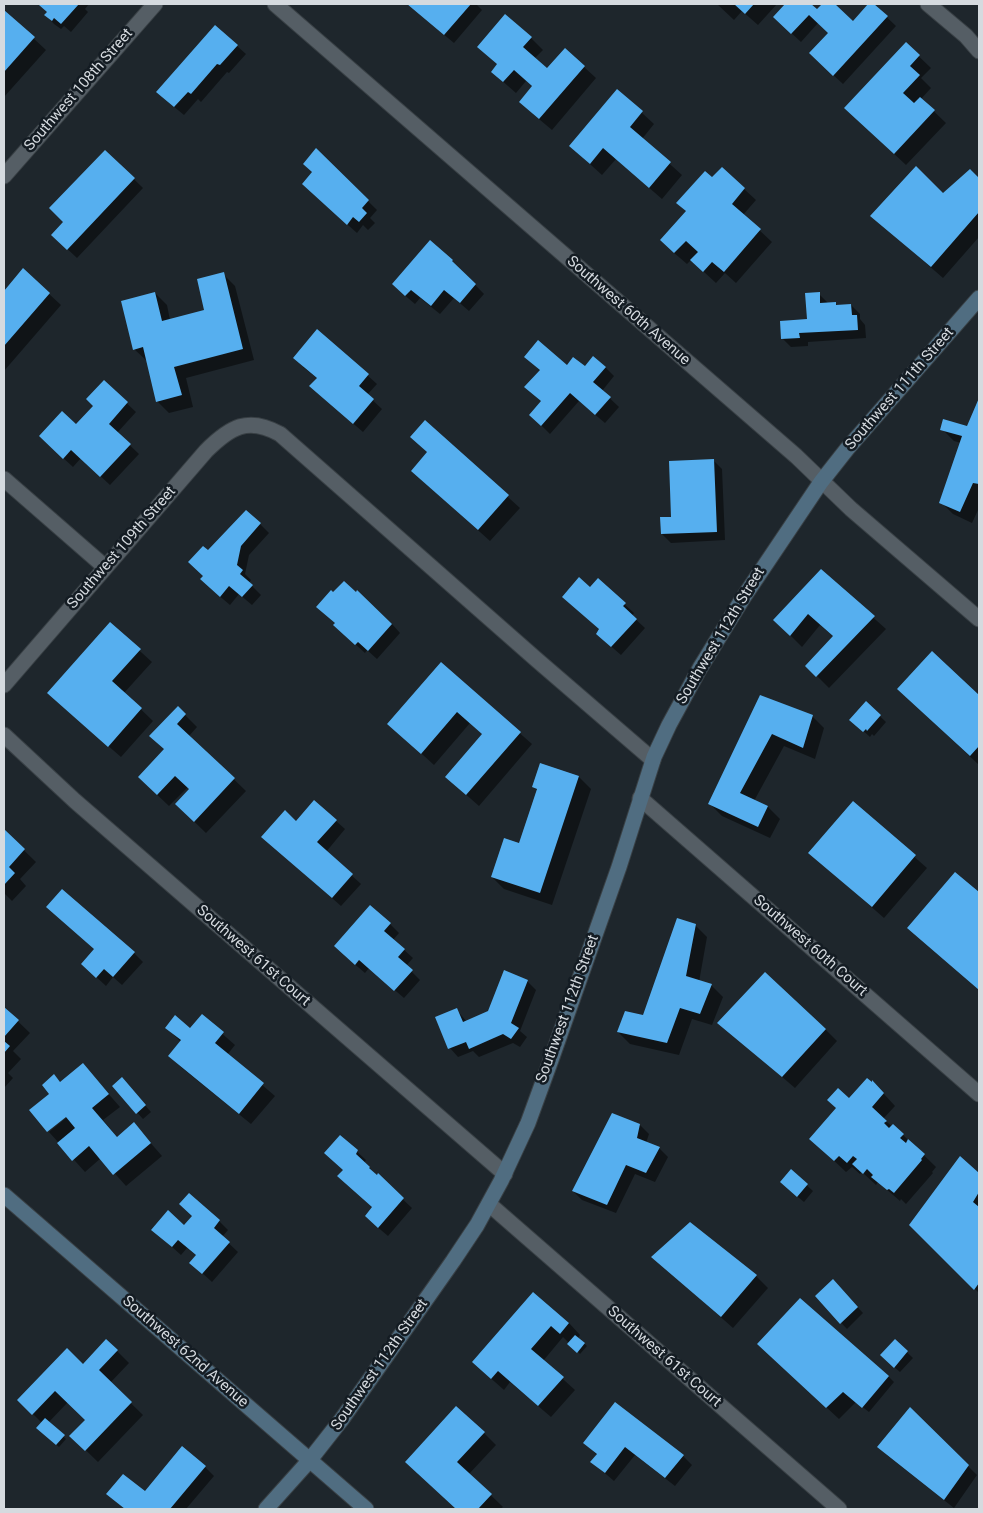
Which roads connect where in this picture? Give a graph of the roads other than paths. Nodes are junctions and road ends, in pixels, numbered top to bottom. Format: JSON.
{"nodes":[{"id":1,"x":155,"y":4,"type":"edge"},
{"id":2,"x":276,"y":4,"type":"edge"},
{"id":3,"x":928,"y":4,"type":"edge"},
{"id":4,"x":979,"y":52,"type":"edge"},
{"id":5,"x":4,"y":176,"type":"edge"},
{"id":6,"x":979,"y":298,"type":"edge"},
{"id":7,"x":4,"y":479,"type":"edge"},
{"id":8,"x":821,"y":482,"type":"junction"},
{"id":9,"x":105,"y":567,"type":"junction"},
{"id":10,"x":979,"y":619,"type":"edge"},
{"id":11,"x":4,"y":685,"type":"edge"},
{"id":12,"x":4,"y":735,"type":"edge"},
{"id":13,"x":653,"y":760,"type":"junction"},
{"id":14,"x":640,"y":798,"type":"junction"},
{"id":15,"x":979,"y":1094,"type":"edge"},
{"id":16,"x":505,"y":1174,"type":"junction"},
{"id":17,"x":4,"y":1195,"type":"edge"},
{"id":18,"x":489,"y":1204,"type":"junction"},
{"id":19,"x":309,"y":1461,"type":"junction"},
{"id":20,"x":266,"y":1509,"type":"edge"},
{"id":21,"x":366,"y":1509,"type":"edge"},
{"id":22,"x":839,"y":1509,"type":"edge"}],
"edges":[{"from":1,"to":5,"type":"street","name":"Southwest 108th Street"},
{"from":2,"to":8,"type":"street","name":"Southwest 60th Avenue"},
{"from":3,"to":4,"type":"street"},
{"from":6,"to":8,"type":"main road","name":"Southwest 111th Street"},
{"from":7,"to":9,"type":"street"},
{"from":8,"to":10,"type":"street","name":"Southwest 60th Avenue"},
{"from":8,"to":13,"type":"main road","name":"Southwest 112th Street"},
{"from":9,"to":11,"type":"street","name":"Southwest 109th Street"},
{"from":9,"to":13,"type":"street","name":"Southwest 109th Street"},
{"from":12,"to":16,"type":"street","name":"Southwest 61st Court"},
{"from":13,"to":14,"type":"main road","name":"Southwest 112th Street"},
{"from":14,"to":15,"type":"street","name":"Southwest 60th Court"},
{"from":14,"to":16,"type":"main road","name":"Southwest 112th Street"},
{"from":16,"to":18,"type":"main road","name":"Southwest 112th Street"},
{"from":17,"to":19,"type":"main road","name":"Southwest 62nd Avenue"},
{"from":18,"to":19,"type":"main road","name":"Southwest 112th Street"},
{"from":18,"to":22,"type":"street","name":"Southwest 61st Court"},
{"from":19,"to":20,"type":"main road","name":"Southwest 112th Street"},
{"from":19,"to":21,"type":"main road","name":"Southwest 62nd Avenue"}]}
